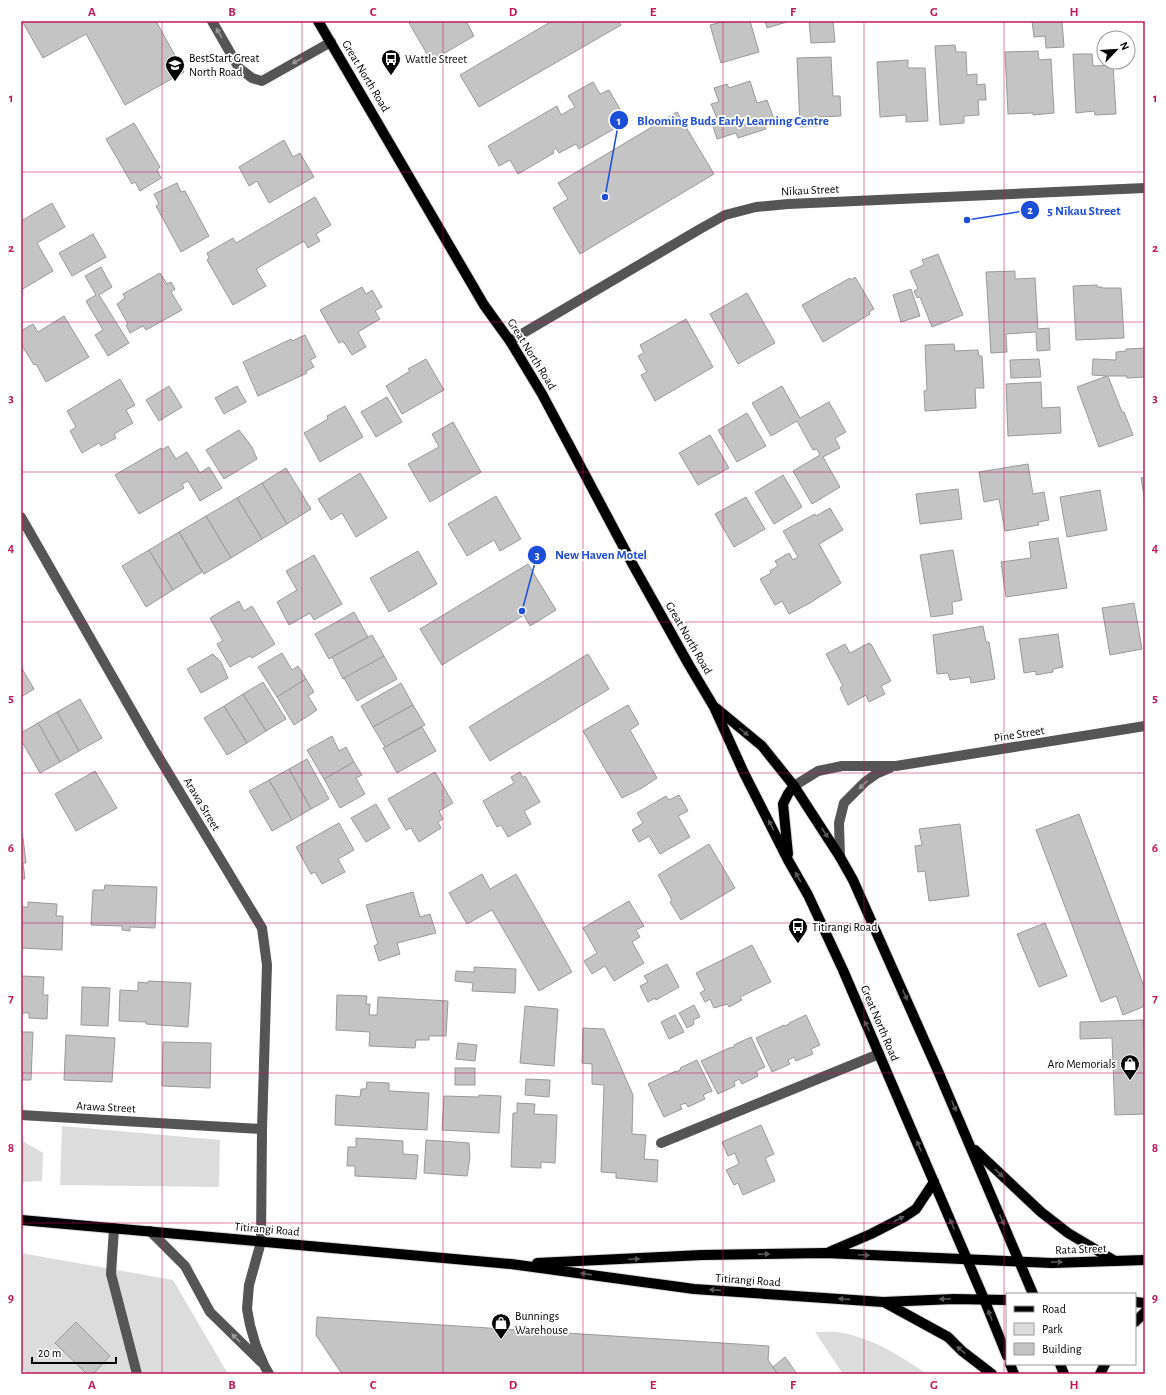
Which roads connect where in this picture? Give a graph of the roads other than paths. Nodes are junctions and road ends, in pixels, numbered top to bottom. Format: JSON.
{"nodes":[{"id":1,"x":212,"y":21,"type":"edge"},
{"id":2,"x":318,"y":21,"type":"edge"},
{"id":3,"x":331,"y":42,"type":"junction"},
{"id":4,"x":1145,"y":188,"type":"edge"},
{"id":5,"x":510,"y":341,"type":"junction"},
{"id":6,"x":21,"y":517,"type":"edge"},
{"id":7,"x":714,"y":707,"type":"junction"},
{"id":8,"x":1145,"y":726,"type":"edge"},
{"id":9,"x":896,"y":766,"type":"junction"},
{"id":10,"x":794,"y":786,"type":"junction"},
{"id":11,"x":840,"y":857,"type":"junction"},
{"id":12,"x":788,"y":860,"type":"junction"},
{"id":13,"x":879,"y":1054,"type":"junction"},
{"id":14,"x":21,"y":1115,"type":"edge"},
{"id":15,"x":262,"y":1129,"type":"junction"},
{"id":16,"x":661,"y":1142,"type":"dead end"},
{"id":17,"x":971,"y":1146,"type":"junction"},
{"id":18,"x":934,"y":1182,"type":"junction"},
{"id":19,"x":21,"y":1220,"type":"edge"},
{"id":20,"x":114,"y":1228,"type":"junction"},
{"id":21,"x":150,"y":1231,"type":"junction"},
{"id":22,"x":261,"y":1242,"type":"junction"},
{"id":23,"x":825,"y":1253,"type":"junction"},
{"id":24,"x":967,"y":1260,"type":"junction"},
{"id":25,"x":1145,"y":1260,"type":"edge"},
{"id":26,"x":1018,"y":1261,"type":"junction"},
{"id":27,"x":1115,"y":1261,"type":"junction"},
{"id":28,"x":511,"y":1264,"type":"junction"},
{"id":29,"x":1033,"y":1293,"type":"edge"},
{"id":30,"x":984,"y":1299,"type":"junction"},
{"id":31,"x":1006,"y":1300,"type":"edge"},
{"id":32,"x":883,"y":1302,"type":"junction"},
{"id":33,"x":1145,"y":1312,"type":"edge"},
{"id":34,"x":1136,"y":1321,"type":"edge"},
{"id":35,"x":1006,"y":1354,"type":"edge"},
{"id":36,"x":1104,"y":1365,"type":"edge"},
{"id":37,"x":266,"y":1370,"type":"edge"},
{"id":38,"x":137,"y":1374,"type":"edge"},
{"id":39,"x":992,"y":1374,"type":"edge"},
{"id":40,"x":1100,"y":1374,"type":"edge"}],
"edges":[{"from":3,"to":1,"type":"street","one_way":true},
{"from":2,"to":3,"type":"main road","name":"Great North Road"},
{"from":3,"to":5,"type":"main road","name":"Great North Road"},
{"from":4,"to":5,"type":"street","name":"Nīkau Street"},
{"from":5,"to":7,"type":"main road","name":"Great North Road"},
{"from":6,"to":15,"type":"street","name":"Arawa Street"},
{"from":7,"to":10,"type":"main road","name":"Great North Road","one_way":true},
{"from":12,"to":7,"type":"main road","name":"Great North Road","one_way":true},
{"from":8,"to":9,"type":"street","name":"Pine Street"},
{"from":9,"to":10,"type":"street","name":"Pine Street"},
{"from":9,"to":11,"type":"street","name":"Pine Street","one_way":true},
{"from":10,"to":11,"type":"main road","name":"Great North Road","one_way":true},
{"from":10,"to":12,"type":"main road"},
{"from":11,"to":17,"type":"main road","name":"Great North Road","one_way":true},
{"from":13,"to":12,"type":"main road","name":"Great North Road","one_way":true},
{"from":13,"to":16,"type":"street"},
{"from":18,"to":13,"type":"main road","name":"Great North Road","one_way":true},
{"from":14,"to":15,"type":"street","name":"Arawa Street"},
{"from":15,"to":22,"type":"street","name":"Arawa Street"},
{"from":17,"to":26,"type":"main road","name":"Great North Road","one_way":true},
{"from":17,"to":27,"type":"main road","one_way":true},
{"from":23,"to":18,"type":"main road","one_way":true},
{"from":24,"to":18,"type":"main road","name":"Great North Road","one_way":true},
{"from":19,"to":20,"type":"main road","name":"Titirangi Road"},
{"from":20,"to":21,"type":"main road","name":"Titirangi Road"},
{"from":20,"to":38,"type":"street"},
{"from":21,"to":22,"type":"main road","name":"Titirangi Road"},
{"from":37,"to":21,"type":"street","one_way":true},
{"from":22,"to":28,"type":"main road","name":"Titirangi Road"},
{"from":22,"to":37,"type":"street","name":"Arawa Street"},
{"from":23,"to":24,"type":"main road","name":"Titirangi Road","one_way":true},
{"from":28,"to":23,"type":"main road","name":"Titirangi Road","one_way":true},
{"from":24,"to":26,"type":"main road","name":"Rata Street"},
{"from":24,"to":30,"type":"main road","name":"Great North Road"},
{"from":25,"to":27,"type":"main road","name":"Rata Street"},
{"from":26,"to":27,"type":"main road","name":"Rata Street","one_way":true},
{"from":26,"to":29,"type":"main road","name":"Great North Road"},
{"from":32,"to":28,"type":"main road","name":"Titirangi Road","one_way":true},
{"from":30,"to":31,"type":"main road","name":"Titirangi Road"},
{"from":30,"to":32,"type":"main road","name":"Titirangi Road","one_way":true},
{"from":35,"to":30,"type":"main road","name":"Great North Road","one_way":true},
{"from":39,"to":32,"type":"main road","one_way":true},
{"from":33,"to":34,"type":"main road"},
{"from":36,"to":40,"type":"main road"}]}
